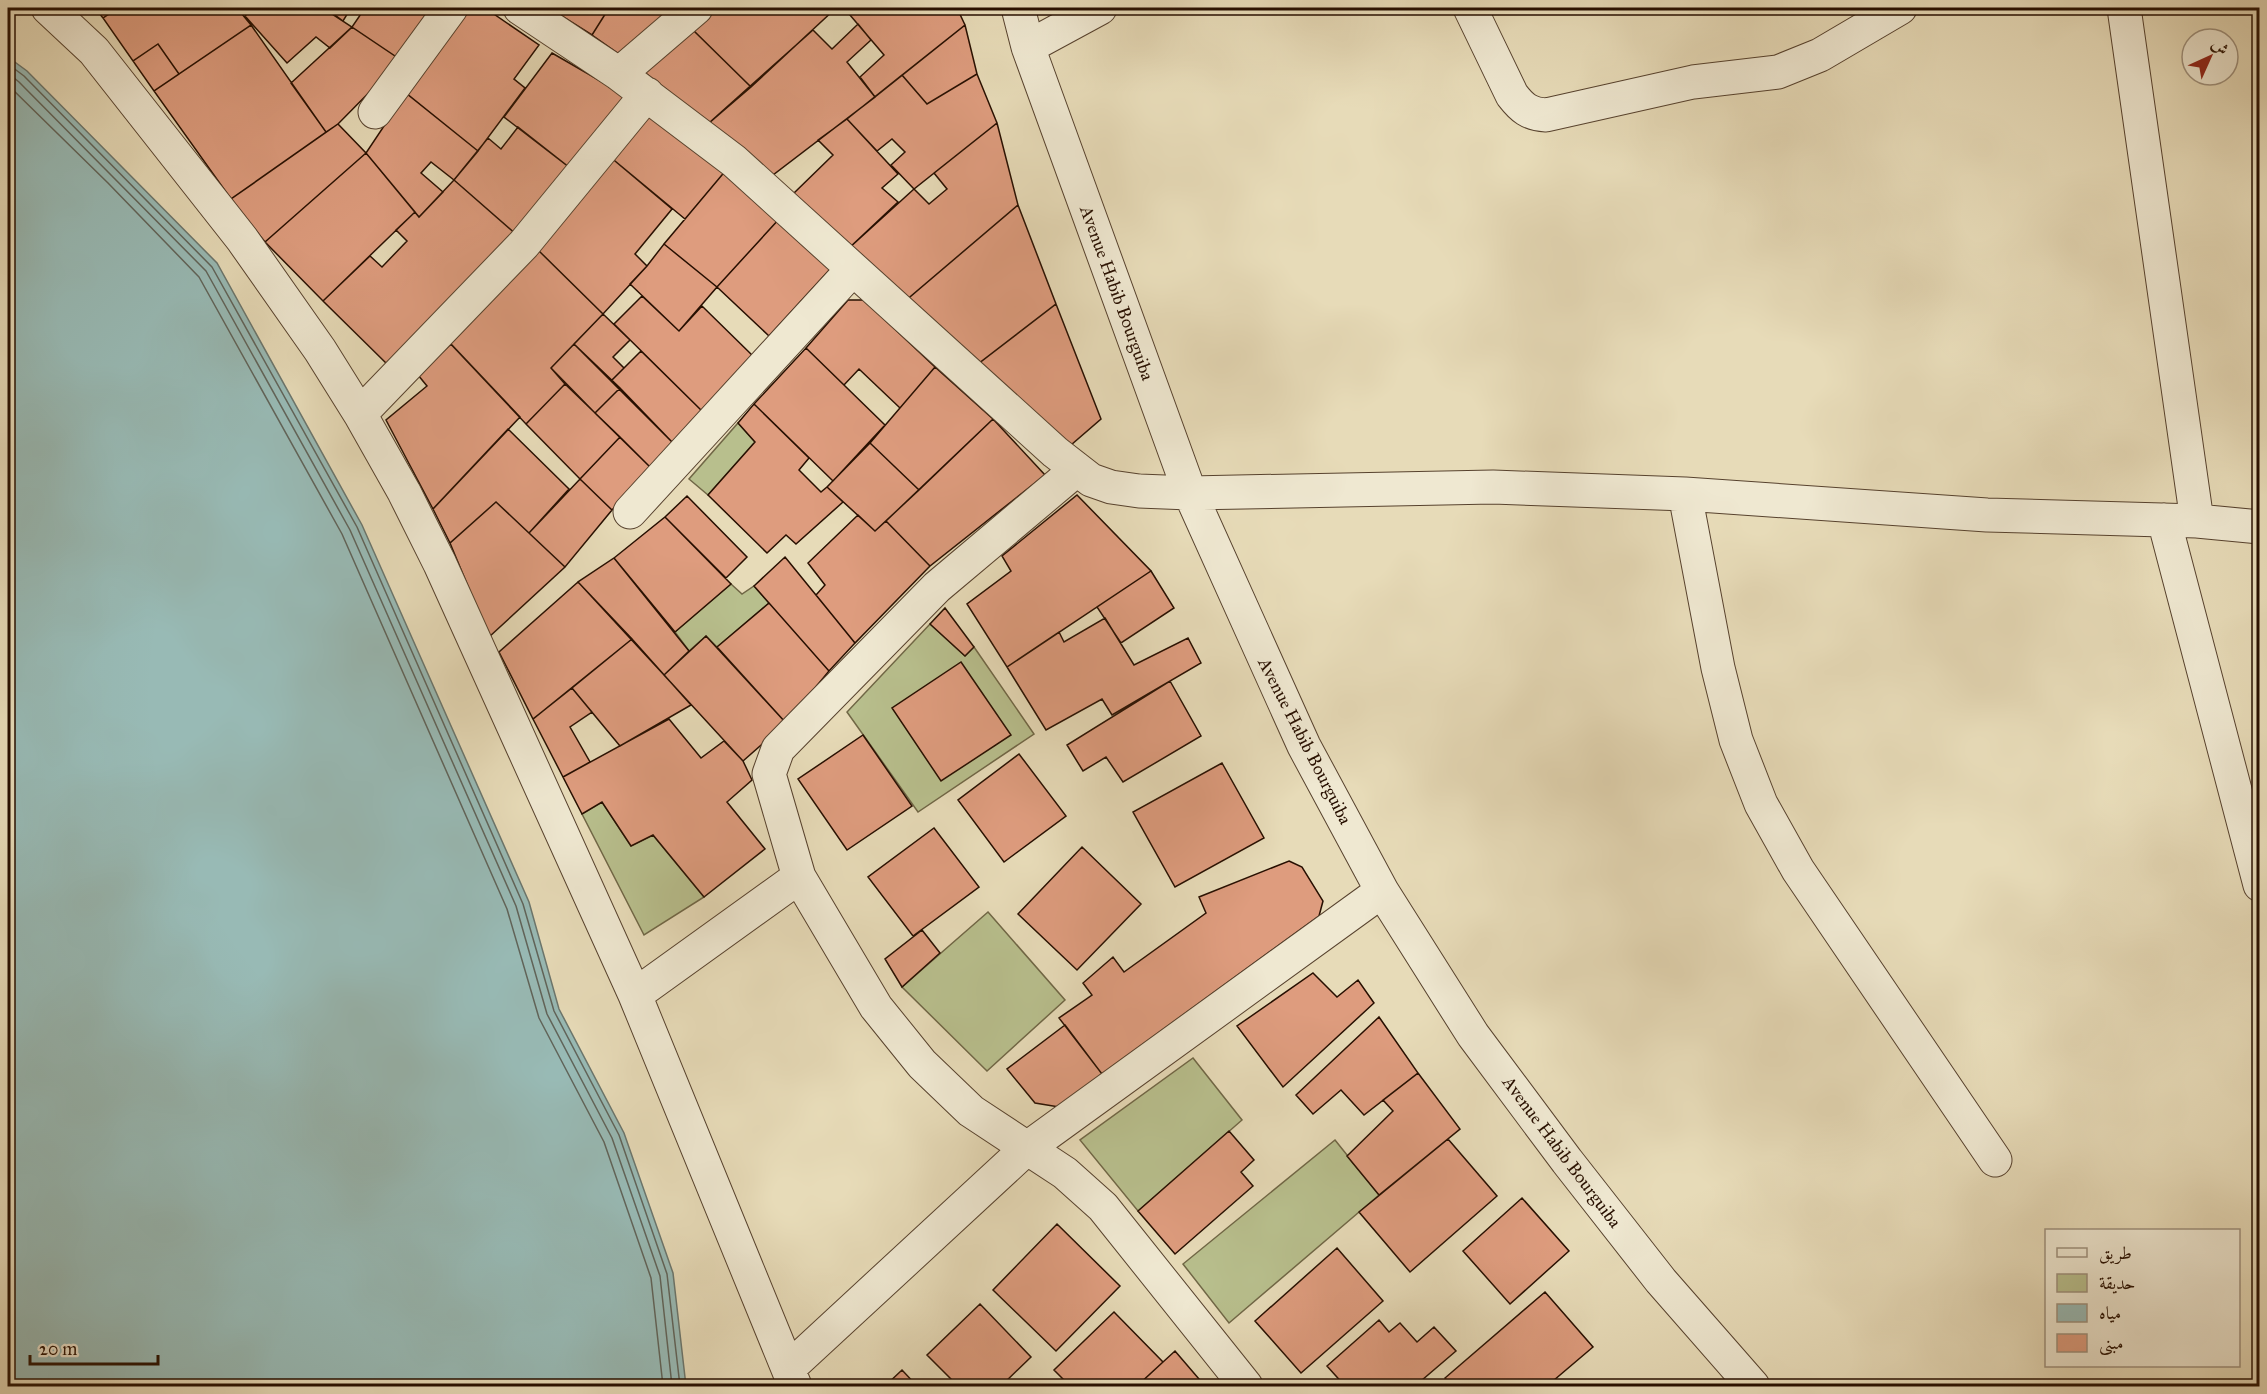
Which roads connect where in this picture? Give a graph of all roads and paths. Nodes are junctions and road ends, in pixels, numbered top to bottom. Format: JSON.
{"nodes":[{"id":1,"x":48,"y":8,"type":"edge"},
{"id":2,"x":451,"y":8,"type":"edge"},
{"id":3,"x":520,"y":8,"type":"edge"},
{"id":4,"x":696,"y":8,"type":"edge"},
{"id":5,"x":1018,"y":8,"type":"edge"},
{"id":6,"x":1100,"y":8,"type":"edge"},
{"id":7,"x":1470,"y":8,"type":"edge"},
{"id":8,"x":1900,"y":8,"type":"edge"},
{"id":9,"x":2124,"y":8,"type":"edge"},
{"id":10,"x":1028,"y":47,"type":"junction"},
{"id":11,"x":619,"y":74,"type":"junction"},
{"id":12,"x":647,"y":94,"type":"junction"},
{"id":13,"x":375,"y":112,"type":"dead end"},
{"id":14,"x":853,"y":269,"type":"junction"},
{"id":15,"x":360,"y":414,"type":"junction"},
{"id":16,"x":1076,"y":470,"type":"junction"},
{"id":17,"x":1190,"y":493,"type":"junction"},
{"id":18,"x":1685,"y":494,"type":"junction"},
{"id":19,"x":630,"y":512,"type":"dead end"},
{"id":20,"x":2164,"y":520,"type":"junction"},
{"id":21,"x":2197,"y":521,"type":"junction"},
{"id":22,"x":2259,"y":527,"type":"edge"},
{"id":23,"x":799,"y":877,"type":"junction"},
{"id":24,"x":2259,"y":885,"type":"edge"},
{"id":25,"x":1382,"y":891,"type":"junction"},
{"id":26,"x":635,"y":995,"type":"junction"},
{"id":27,"x":1026,"y":1149,"type":"junction"},
{"id":28,"x":1995,"y":1160,"type":"dead end"},
{"id":29,"x":791,"y":1378,"type":"edge"},
{"id":30,"x":1246,"y":1386,"type":"edge"},
{"id":31,"x":1753,"y":1386,"type":"edge"}],
"edges":[{"from":1,"to":15,"type":"street"},
{"from":2,"to":13,"type":"street"},
{"from":3,"to":11,"type":"street"},
{"from":4,"to":11,"type":"street"},
{"from":5,"to":10,"type":"street","name":"Avenue Habib Bourguiba"},
{"from":6,"to":10,"type":"street"},
{"from":7,"to":8,"type":"street"},
{"from":9,"to":21,"type":"street"},
{"from":10,"to":17,"type":"street","name":"Avenue Habib Bourguiba"},
{"from":11,"to":12,"type":"street"},
{"from":12,"to":14,"type":"street"},
{"from":12,"to":15,"type":"street"},
{"from":14,"to":16,"type":"street"},
{"from":14,"to":19,"type":"street"},
{"from":15,"to":26,"type":"street"},
{"from":16,"to":17,"type":"street"},
{"from":16,"to":23,"type":"street"},
{"from":17,"to":18,"type":"street"},
{"from":17,"to":25,"type":"street","name":"Avenue Habib Bourguiba"},
{"from":18,"to":20,"type":"street"},
{"from":18,"to":28,"type":"street"},
{"from":20,"to":21,"type":"street"},
{"from":20,"to":24,"type":"street"},
{"from":21,"to":22,"type":"street"},
{"from":23,"to":26,"type":"street"},
{"from":23,"to":27,"type":"street"},
{"from":25,"to":27,"type":"street"},
{"from":25,"to":31,"type":"street","name":"Avenue Habib Bourguiba"},
{"from":26,"to":29,"type":"street"},
{"from":27,"to":29,"type":"street"},
{"from":27,"to":30,"type":"street"}]}
